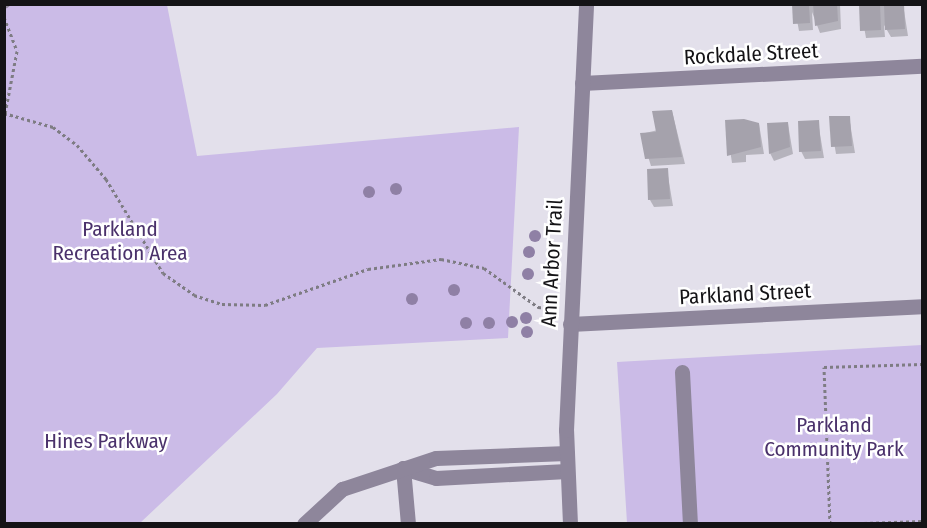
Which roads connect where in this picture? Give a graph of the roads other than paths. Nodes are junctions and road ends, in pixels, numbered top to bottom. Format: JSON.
{"nodes":[{"id":1,"x":586,"y":4,"type":"edge"},
{"id":2,"x":922,"y":66,"type":"edge"},
{"id":3,"x":582,"y":83,"type":"junction"},
{"id":4,"x":922,"y":306,"type":"edge"},
{"id":5,"x":570,"y":324,"type":"junction"},
{"id":6,"x":682,"y":372,"type":"dead end"},
{"id":7,"x":567,"y":453,"type":"junction"},
{"id":8,"x":403,"y":468,"type":"junction"},
{"id":9,"x":567,"y":471,"type":"junction"},
{"id":10,"x":304,"y":524,"type":"edge"},
{"id":11,"x":408,"y":524,"type":"edge"},
{"id":12,"x":570,"y":524,"type":"edge"},
{"id":13,"x":690,"y":524,"type":"edge"}],
"edges":[{"from":1,"to":3,"type":"street","name":"Ann Arbor Trail"},
{"from":2,"to":3,"type":"street","name":"Rockdale Street"},
{"from":3,"to":5,"type":"street","name":"Ann Arbor Trail"},
{"from":4,"to":5,"type":"street","name":"Parkland Street"},
{"from":5,"to":7,"type":"street","name":"Ann Arbor Trail"},
{"from":6,"to":13,"type":"street"},
{"from":7,"to":8,"type":"street"},
{"from":7,"to":9,"type":"street","name":"Ann Arbor Trail"},
{"from":8,"to":9,"type":"street"},
{"from":8,"to":10,"type":"street"},
{"from":8,"to":11,"type":"street"},
{"from":9,"to":12,"type":"street","name":"Ann Arbor Trail"}]}
